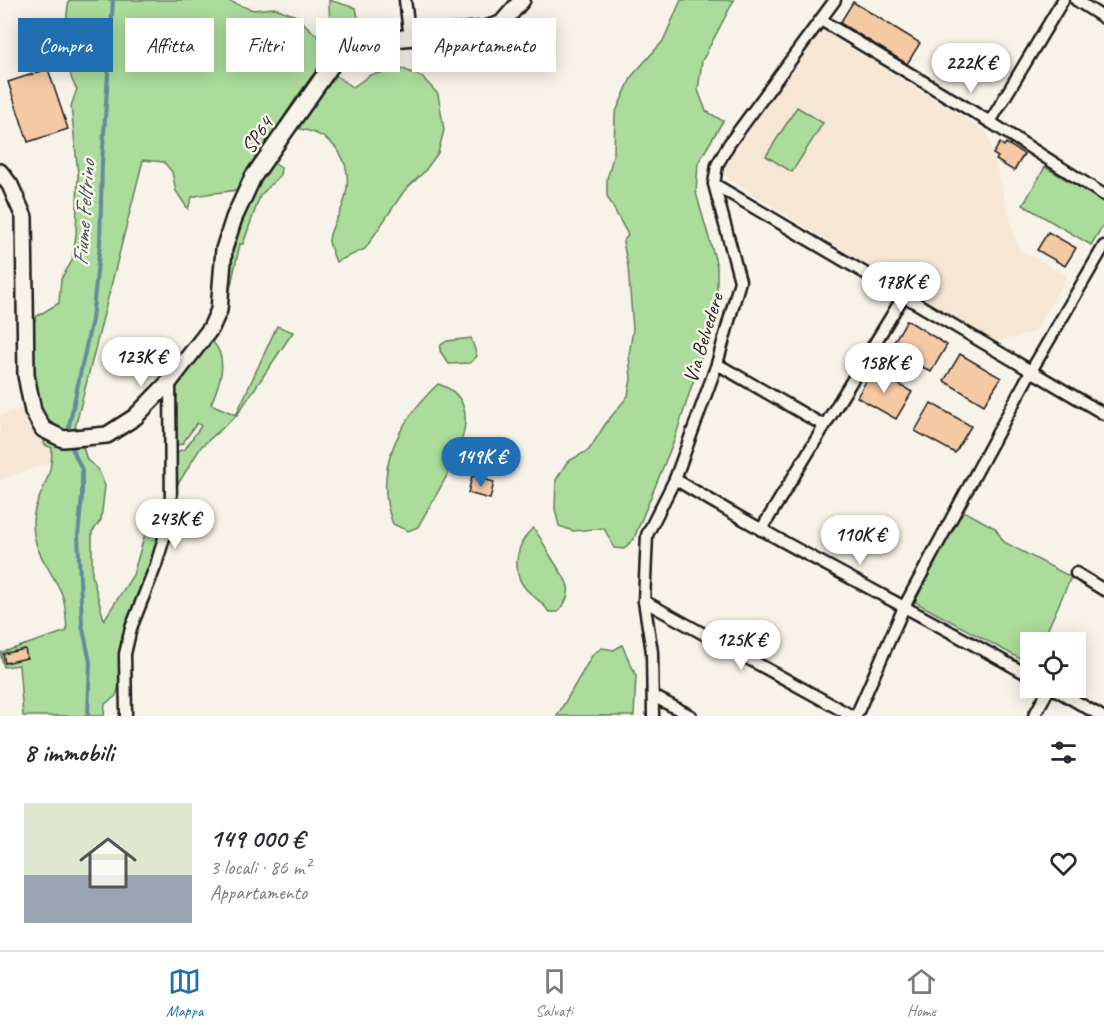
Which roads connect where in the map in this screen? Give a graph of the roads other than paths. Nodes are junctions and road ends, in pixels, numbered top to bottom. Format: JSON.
{"nodes":[{"id":1,"x":405,"y":0,"type":"edge"},
{"id":2,"x":522,"y":0,"type":"edge"},
{"id":3,"x":835,"y":0,"type":"edge"},
{"id":4,"x":1063,"y":0,"type":"edge"},
{"id":5,"x":1076,"y":0,"type":"edge"},
{"id":6,"x":1104,"y":18,"type":"edge"},
{"id":7,"x":821,"y":20,"type":"junction"},
{"id":8,"x":410,"y":38,"type":"junction"},
{"id":9,"x":990,"y":122,"type":"junction"},
{"id":10,"x":0,"y":172,"type":"edge"},
{"id":11,"x":714,"y":184,"type":"junction"},
{"id":12,"x":1104,"y":195,"type":"edge"},
{"id":13,"x":1104,"y":246,"type":"edge"},
{"id":14,"x":903,"y":297,"type":"junction"},
{"id":15,"x":717,"y":364,"type":"junction"},
{"id":16,"x":1031,"y":371,"type":"junction"},
{"id":17,"x":170,"y":381,"type":"junction"},
{"id":18,"x":1104,"y":414,"type":"edge"},
{"id":19,"x":823,"y":425,"type":"junction"},
{"id":20,"x":675,"y":479,"type":"junction"},
{"id":21,"x":761,"y":530,"type":"junction"},
{"id":22,"x":1076,"y":573,"type":"dead end"},
{"id":23,"x":1104,"y":591,"type":"edge"},
{"id":24,"x":644,"y":601,"type":"junction"},
{"id":25,"x":905,"y":605,"type":"junction"},
{"id":26,"x":1020,"y":670,"type":"edge"},
{"id":27,"x":654,"y":697,"type":"junction"},
{"id":28,"x":1044,"y":698,"type":"edge"},
{"id":29,"x":1069,"y":698,"type":"edge"},
{"id":30,"x":126,"y":716,"type":"edge"},
{"id":31,"x":652,"y":716,"type":"edge"},
{"id":32,"x":691,"y":716,"type":"edge"},
{"id":33,"x":852,"y":716,"type":"edge"},
{"id":34,"x":856,"y":716,"type":"edge"},
{"id":35,"x":1034,"y":716,"type":"edge"},
{"id":36,"x":1101,"y":716,"type":"edge"}],
"edges":[{"from":1,"to":8,"type":"street"},
{"from":2,"to":8,"type":"street","name":"SP64"},
{"from":3,"to":7,"type":"street"},
{"from":4,"to":9,"type":"street"},
{"from":5,"to":6,"type":"street"},
{"from":7,"to":9,"type":"street"},
{"from":7,"to":11,"type":"street"},
{"from":8,"to":17,"type":"street","name":"SP64"},
{"from":9,"to":12,"type":"street"},
{"from":10,"to":17,"type":"street","name":"SP64"},
{"from":11,"to":14,"type":"street"},
{"from":11,"to":15,"type":"street","name":"Via Belvedere"},
{"from":13,"to":16,"type":"street"},
{"from":14,"to":16,"type":"street"},
{"from":14,"to":19,"type":"street"},
{"from":15,"to":19,"type":"street"},
{"from":15,"to":20,"type":"street","name":"Via Belvedere"},
{"from":16,"to":18,"type":"street"},
{"from":16,"to":25,"type":"street"},
{"from":17,"to":30,"type":"street"},
{"from":19,"to":21,"type":"street"},
{"from":20,"to":21,"type":"street"},
{"from":20,"to":24,"type":"street","name":"Via Belvedere"},
{"from":21,"to":25,"type":"street"},
{"from":22,"to":23,"type":"street"},
{"from":24,"to":27,"type":"street","name":"Via Belvedere"},
{"from":24,"to":33,"type":"street"},
{"from":25,"to":26,"type":"street"},
{"from":25,"to":34,"type":"street"},
{"from":27,"to":31,"type":"street","name":"Via Belvedere"},
{"from":27,"to":32,"type":"street"},
{"from":28,"to":35,"type":"street"},
{"from":29,"to":36,"type":"street"}]}
